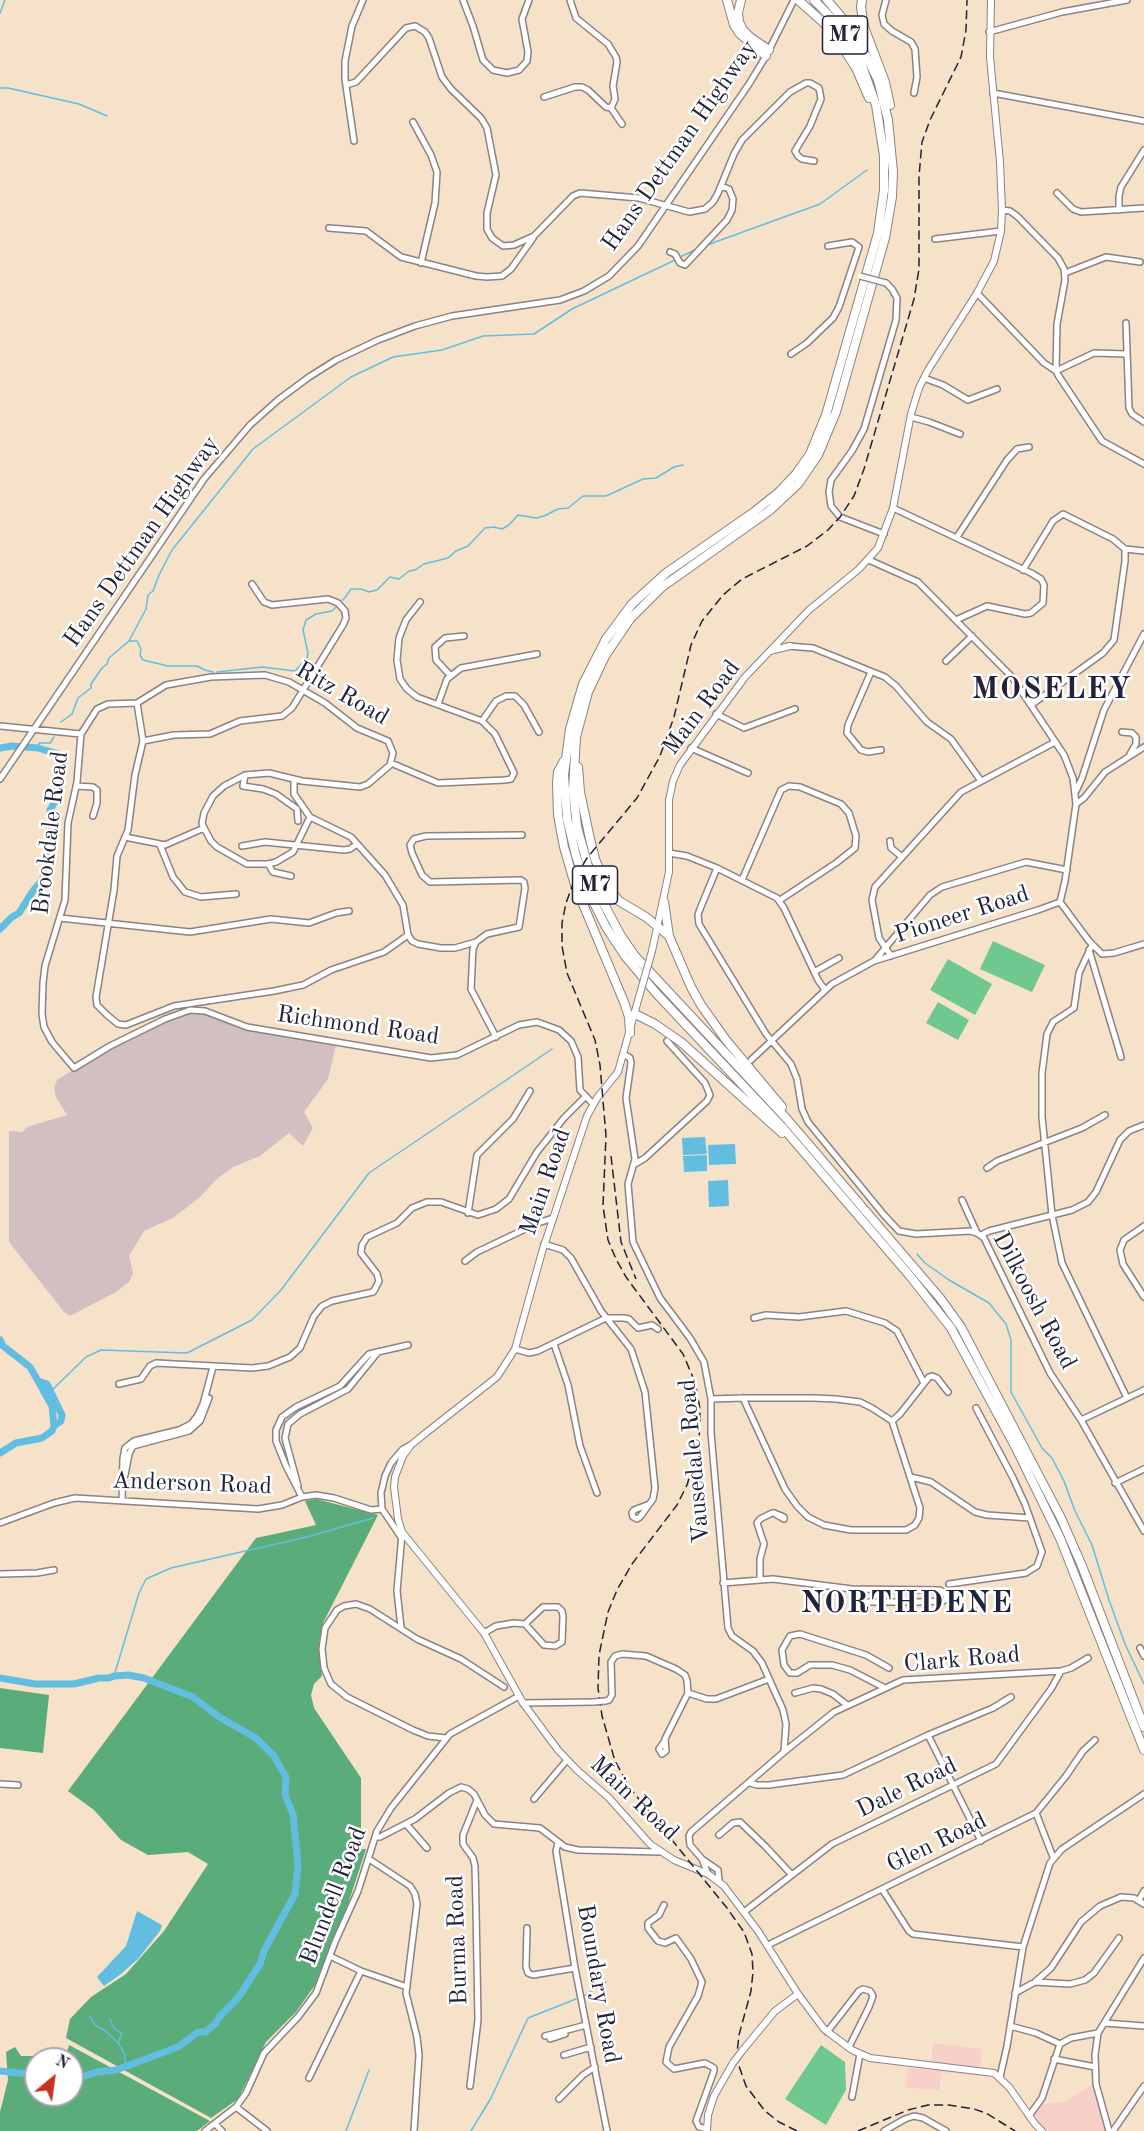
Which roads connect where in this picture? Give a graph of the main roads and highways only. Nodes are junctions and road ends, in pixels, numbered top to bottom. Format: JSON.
{"nodes":[{"id":1,"x":727,"y":0,"type":"edge"},
{"id":2,"x":741,"y":0,"type":"edge"},
{"id":3,"x":814,"y":0,"type":"edge"},
{"id":4,"x":827,"y":0,"type":"edge"},
{"id":5,"x":862,"y":0,"type":"edge"},
{"id":6,"x":991,"y":0,"type":"edge"},
{"id":7,"x":794,"y":2,"type":"edge"},
{"id":8,"x":883,"y":142,"type":"junction"},
{"id":9,"x":892,"y":180,"type":"junction"},
{"id":10,"x":790,"y":646,"type":"road end"},
{"id":11,"x":770,"y":651,"type":"junction"},
{"id":12,"x":582,"y":712,"type":"junction"},
{"id":13,"x":565,"y":760,"type":"junction"},
{"id":14,"x":664,"y":902,"type":"junction"},
{"id":15,"x":660,"y":916,"type":"junction"},
{"id":16,"x":646,"y":917,"type":"junction"},
{"id":17,"x":657,"y":927,"type":"junction"},
{"id":18,"x":669,"y":936,"type":"junction"},
{"id":19,"x":624,"y":1002,"type":"junction"},
{"id":20,"x":636,"y":1009,"type":"junction"},
{"id":21,"x":643,"y":1018,"type":"junction"},
{"id":22,"x":631,"y":1030,"type":"junction"},
{"id":23,"x":794,"y":1140,"type":"junction"},
{"id":24,"x":832,"y":1172,"type":"junction"},
{"id":25,"x":1144,"y":1727,"type":"edge"},
{"id":26,"x":1144,"y":1750,"type":"edge"},
{"id":27,"x":798,"y":1994,"type":"junction"},
{"id":28,"x":707,"y":2130,"type":"edge"},
{"id":29,"x":1042,"y":2131,"type":"edge"}],
"edges":[{"from":1,"to":2,"type":"highway"},
{"from":3,"to":8,"type":"highway","number":"M7"},
{"from":4,"to":9,"type":"highway","number":"M7"},
{"from":5,"to":9,"type":"highway"},
{"from":6,"to":11,"type":"main road","name":"Main Road"},
{"from":7,"to":8,"type":"highway"},
{"from":8,"to":13,"type":"highway","number":"M7"},
{"from":9,"to":12,"type":"highway","number":"M7"},
{"from":10,"to":11,"type":"main road"},
{"from":11,"to":14,"type":"main road","name":"Main Road"},
{"from":12,"to":16,"type":"highway"},
{"from":12,"to":24,"type":"highway","number":"M7"},
{"from":13,"to":19,"type":"highway"},
{"from":13,"to":23,"type":"highway","number":"M7"},
{"from":14,"to":15,"type":"main road","name":"Main Road"},
{"from":14,"to":18,"type":"highway"},
{"from":15,"to":16,"type":"highway"},
{"from":15,"to":17,"type":"main road","name":"Main Road"},
{"from":16,"to":17,"type":"highway"},
{"from":17,"to":18,"type":"highway"},
{"from":17,"to":20,"type":"main road","name":"Main Road","bridge":true},
{"from":18,"to":24,"type":"highway"},
{"from":19,"to":20,"type":"highway"},
{"from":19,"to":22,"type":"highway"},
{"from":20,"to":21,"type":"highway"},
{"from":20,"to":22,"type":"main road","name":"Main Road"},
{"from":21,"to":22,"type":"highway"},
{"from":21,"to":23,"type":"highway"},
{"from":22,"to":27,"type":"main road","name":"Main Road"},
{"from":23,"to":26,"type":"highway","number":"M7"},
{"from":24,"to":25,"type":"highway","number":"M7"},
{"from":27,"to":28,"type":"main road","bridge":true},
{"from":27,"to":29,"type":"main road","name":"Main Road"}]}
